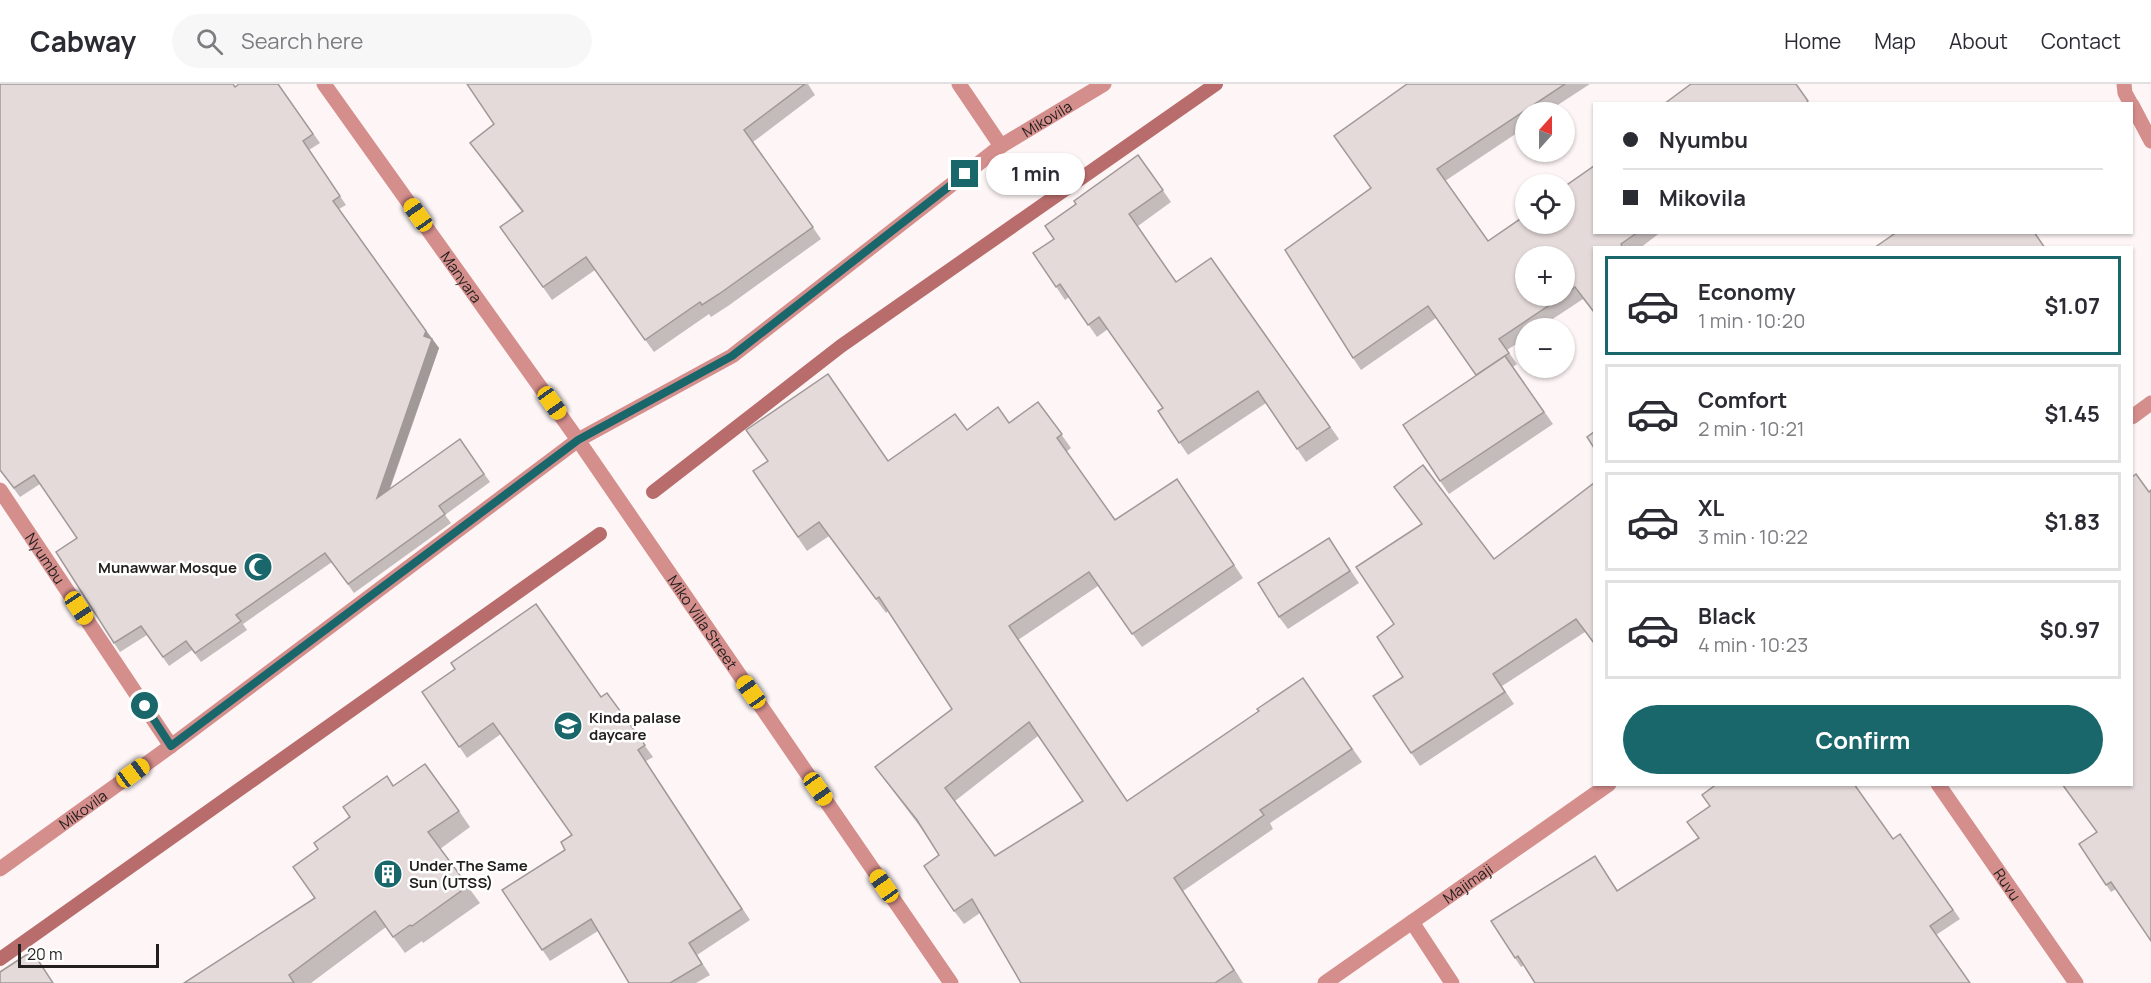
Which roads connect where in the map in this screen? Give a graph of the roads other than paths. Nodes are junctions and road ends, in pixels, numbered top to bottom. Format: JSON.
{"nodes":[{"id":1,"x":324,"y":84,"type":"edge"},
{"id":2,"x":959,"y":84,"type":"edge"},
{"id":3,"x":1104,"y":84,"type":"edge"},
{"id":4,"x":2124,"y":84,"type":"edge"},
{"id":5,"x":2130,"y":102,"type":"edge"},
{"id":6,"x":2133,"y":108,"type":"edge"},
{"id":7,"x":2151,"y":141,"type":"edge"},
{"id":8,"x":1001,"y":146,"type":"junction"},
{"id":9,"x":2151,"y":403,"type":"edge"},
{"id":10,"x":2133,"y":416,"type":"edge"},
{"id":11,"x":578,"y":440,"type":"junction"},
{"id":12,"x":0,"y":490,"type":"edge"},
{"id":13,"x":171,"y":746,"type":"junction"},
{"id":14,"x":1606,"y":786,"type":"edge"},
{"id":15,"x":1939,"y":786,"type":"edge"},
{"id":16,"x":0,"y":869,"type":"edge"},
{"id":17,"x":1412,"y":922,"type":"junction"},
{"id":18,"x":951,"y":983,"type":"edge"},
{"id":19,"x":1325,"y":983,"type":"edge"},
{"id":20,"x":1452,"y":983,"type":"edge"},
{"id":21,"x":2076,"y":983,"type":"edge"}],
"edges":[{"from":1,"to":11,"type":"street","name":"Manyara"},
{"from":2,"to":8,"type":"street"},
{"from":3,"to":8,"type":"street","name":"Mikovila"},
{"from":4,"to":5,"type":"street"},
{"from":6,"to":7,"type":"street"},
{"from":8,"to":11,"type":"street","name":"Mikovila"},
{"from":9,"to":10,"type":"street"},
{"from":11,"to":13,"type":"street","name":"Mikovila"},
{"from":11,"to":18,"type":"street","name":"Miko Villa Street"},
{"from":12,"to":13,"type":"street","name":"Nyumbu"},
{"from":13,"to":16,"type":"street","name":"Mikovila"},
{"from":14,"to":17,"type":"street","name":"Majimaji"},
{"from":15,"to":21,"type":"street","name":"Ruvu"},
{"from":17,"to":19,"type":"street","name":"Majimaji"},
{"from":17,"to":20,"type":"street"}]}
